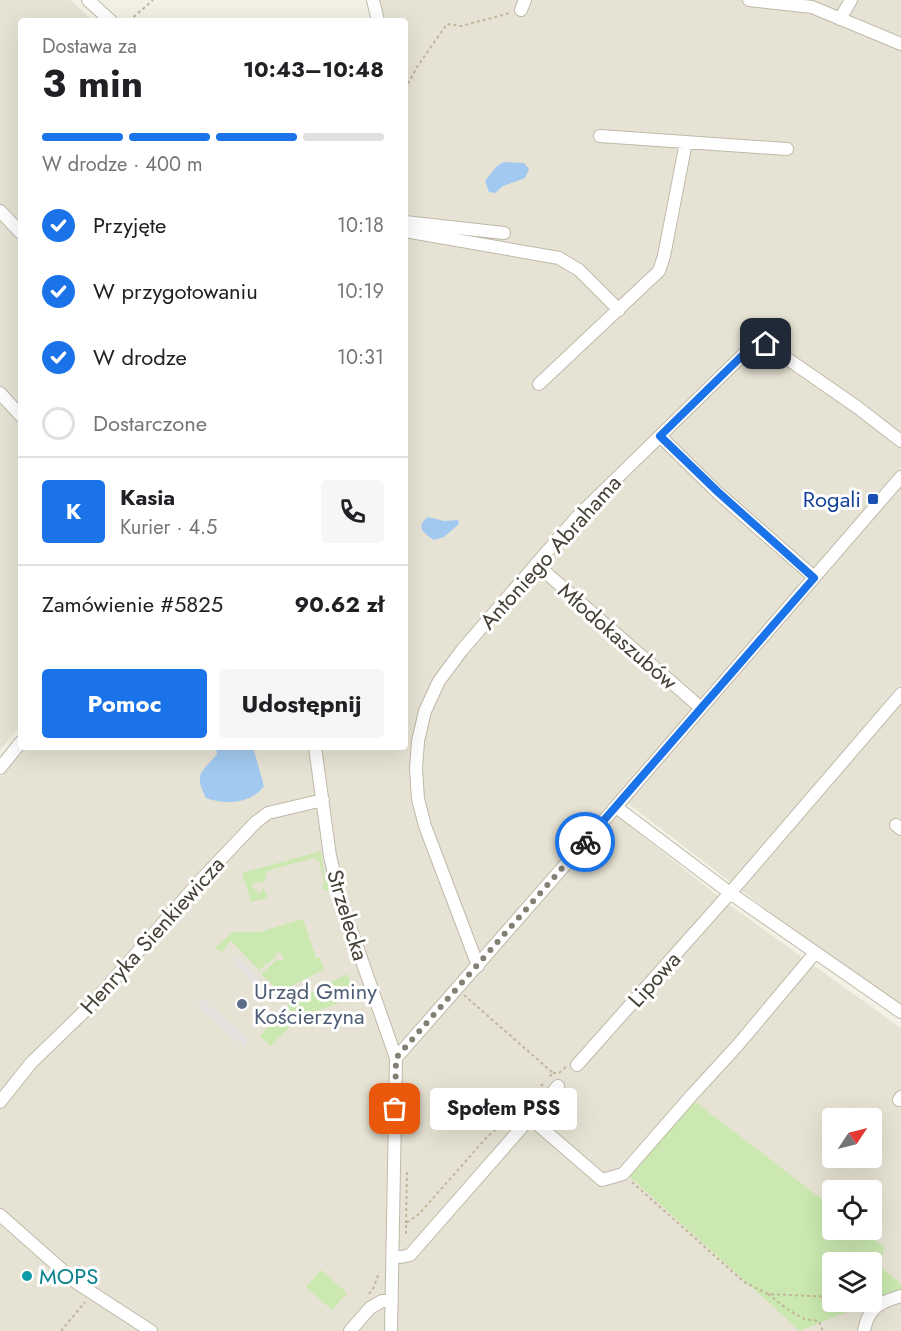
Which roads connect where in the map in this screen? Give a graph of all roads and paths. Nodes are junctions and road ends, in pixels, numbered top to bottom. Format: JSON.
{"nodes":[{"id":1,"x":88,"y":0,"type":"edge"},
{"id":2,"x":153,"y":0,"type":"edge"},
{"id":3,"x":373,"y":0,"type":"edge"},
{"id":4,"x":749,"y":0,"type":"edge"},
{"id":5,"x":850,"y":0,"type":"edge"},
{"id":6,"x":523,"y":5,"type":"edge"},
{"id":7,"x":108,"y":18,"type":"edge"},
{"id":8,"x":132,"y":18,"type":"edge"},
{"id":9,"x":377,"y":18,"type":"edge"},
{"id":10,"x":840,"y":19,"type":"junction"},
{"id":11,"x":901,"y":44,"type":"edge"},
{"id":12,"x":408,"y":84,"type":"edge"},
{"id":13,"x":600,"y":136,"type":"dead end"},
{"id":14,"x":686,"y":142,"type":"junction"},
{"id":15,"x":787,"y":149,"type":"dead end"},
{"id":16,"x":0,"y":211,"type":"edge"},
{"id":17,"x":408,"y":222,"type":"edge"},
{"id":18,"x":18,"y":230,"type":"edge"},
{"id":19,"x":408,"y":232,"type":"edge"},
{"id":20,"x":504,"y":233,"type":"dead end"},
{"id":21,"x":619,"y":310,"type":"junction"},
{"id":22,"x":539,"y":384,"type":"dead end"},
{"id":23,"x":0,"y":393,"type":"edge"},
{"id":24,"x":18,"y":413,"type":"edge"},
{"id":25,"x":660,"y":436,"type":"junction"},
{"id":26,"x":901,"y":441,"type":"edge"},
{"id":27,"x":901,"y":477,"type":"edge"},
{"id":28,"x":536,"y":564,"type":"junction"},
{"id":29,"x":814,"y":578,"type":"junction"},
{"id":30,"x":901,"y":694,"type":"edge"},
{"id":31,"x":701,"y":708,"type":"junction"},
{"id":32,"x":18,"y":746,"type":"edge"},
{"id":33,"x":315,"y":750,"type":"edge"},
{"id":34,"x":0,"y":768,"type":"edge"},
{"id":35,"x":323,"y":800,"type":"junction"},
{"id":36,"x":616,"y":807,"type":"junction"},
{"id":37,"x":730,"y":893,"type":"junction"},
{"id":38,"x":815,"y":953,"type":"junction"},
{"id":39,"x":477,"y":966,"type":"junction"},
{"id":40,"x":462,"y":993,"type":"dead end"},
{"id":41,"x":901,"y":1012,"type":"edge"},
{"id":42,"x":396,"y":1058,"type":"junction"},
{"id":43,"x":574,"y":1064,"type":"joint"},
{"id":44,"x":553,"y":1073,"type":"junction"},
{"id":45,"x":558,"y":1086,"type":"dead end"},
{"id":46,"x":0,"y":1102,"type":"edge"},
{"id":47,"x":529,"y":1117,"type":"junction"},
{"id":48,"x":623,"y":1174,"type":"junction"},
{"id":49,"x":0,"y":1215,"type":"edge"},
{"id":50,"x":398,"y":1257,"type":"junction"},
{"id":51,"x":381,"y":1267,"type":"dead end"},
{"id":52,"x":768,"y":1294,"type":"junction"},
{"id":53,"x":369,"y":1295,"type":"dead end"},
{"id":54,"x":901,"y":1296,"type":"edge"},
{"id":55,"x":822,"y":1297,"type":"edge"},
{"id":56,"x":89,"y":1298,"type":"dead end"},
{"id":57,"x":392,"y":1301,"type":"junction"},
{"id":58,"x":62,"y":1331,"type":"edge"},
{"id":59,"x":151,"y":1331,"type":"edge"},
{"id":60,"x":350,"y":1331,"type":"edge"},
{"id":61,"x":391,"y":1331,"type":"edge"},
{"id":62,"x":823,"y":1331,"type":"edge"},
{"id":63,"x":864,"y":1331,"type":"edge"}],
"edges":[{"from":1,"to":7,"type":"street"},
{"from":2,"to":8,"type":"path"},
{"from":3,"to":9,"type":"street"},
{"from":4,"to":10,"type":"street"},
{"from":5,"to":10,"type":"street"},
{"from":6,"to":12,"type":"path"},
{"from":10,"to":11,"type":"street"},
{"from":13,"to":14,"type":"street"},
{"from":14,"to":15,"type":"street"},
{"from":14,"to":21,"type":"street"},
{"from":16,"to":18,"type":"street"},
{"from":17,"to":20,"type":"street"},
{"from":19,"to":21,"type":"street"},
{"from":21,"to":22,"type":"street"},
{"from":23,"to":24,"type":"street"},
{"from":25,"to":26,"type":"street","name":"Antoniego Abrahama"},
{"from":25,"to":28,"type":"street","name":"Antoniego Abrahama"},
{"from":25,"to":29,"type":"street"},
{"from":27,"to":29,"type":"street"},
{"from":28,"to":31,"type":"street","name":"Młodokaszubów"},
{"from":28,"to":39,"type":"street","name":"Antoniego Abrahama"},
{"from":29,"to":31,"type":"street"},
{"from":30,"to":37,"type":"street","name":"Lipowa"},
{"from":31,"to":36,"type":"street"},
{"from":32,"to":34,"type":"street"},
{"from":33,"to":35,"type":"street","name":"Strzelecka"},
{"from":35,"to":42,"type":"street","name":"Strzelecka"},
{"from":35,"to":46,"type":"street","name":"Henryka Sienkiewicza"},
{"from":36,"to":37,"type":"street"},
{"from":36,"to":39,"type":"street"},
{"from":37,"to":38,"type":"street"},
{"from":37,"to":43,"type":"street","name":"Lipowa"},
{"from":38,"to":41,"type":"street"},
{"from":38,"to":48,"type":"street"},
{"from":39,"to":42,"type":"street"},
{"from":40,"to":44,"type":"path"},
{"from":42,"to":50,"type":"street","name":"Strzelecka"},
{"from":43,"to":44,"type":"path"},
{"from":44,"to":50,"type":"path"},
{"from":45,"to":47,"type":"street"},
{"from":47,"to":48,"type":"street"},
{"from":47,"to":50,"type":"street"},
{"from":48,"to":52,"type":"path"},
{"from":49,"to":59,"type":"street"},
{"from":50,"to":57,"type":"street","name":"Strzelecka"},
{"from":51,"to":53,"type":"path"},
{"from":52,"to":55,"type":"path"},
{"from":52,"to":62,"type":"path"},
{"from":54,"to":63,"type":"street"},
{"from":56,"to":58,"type":"path"},
{"from":57,"to":60,"type":"street"},
{"from":57,"to":61,"type":"street","name":"Strzelecka"}]}
